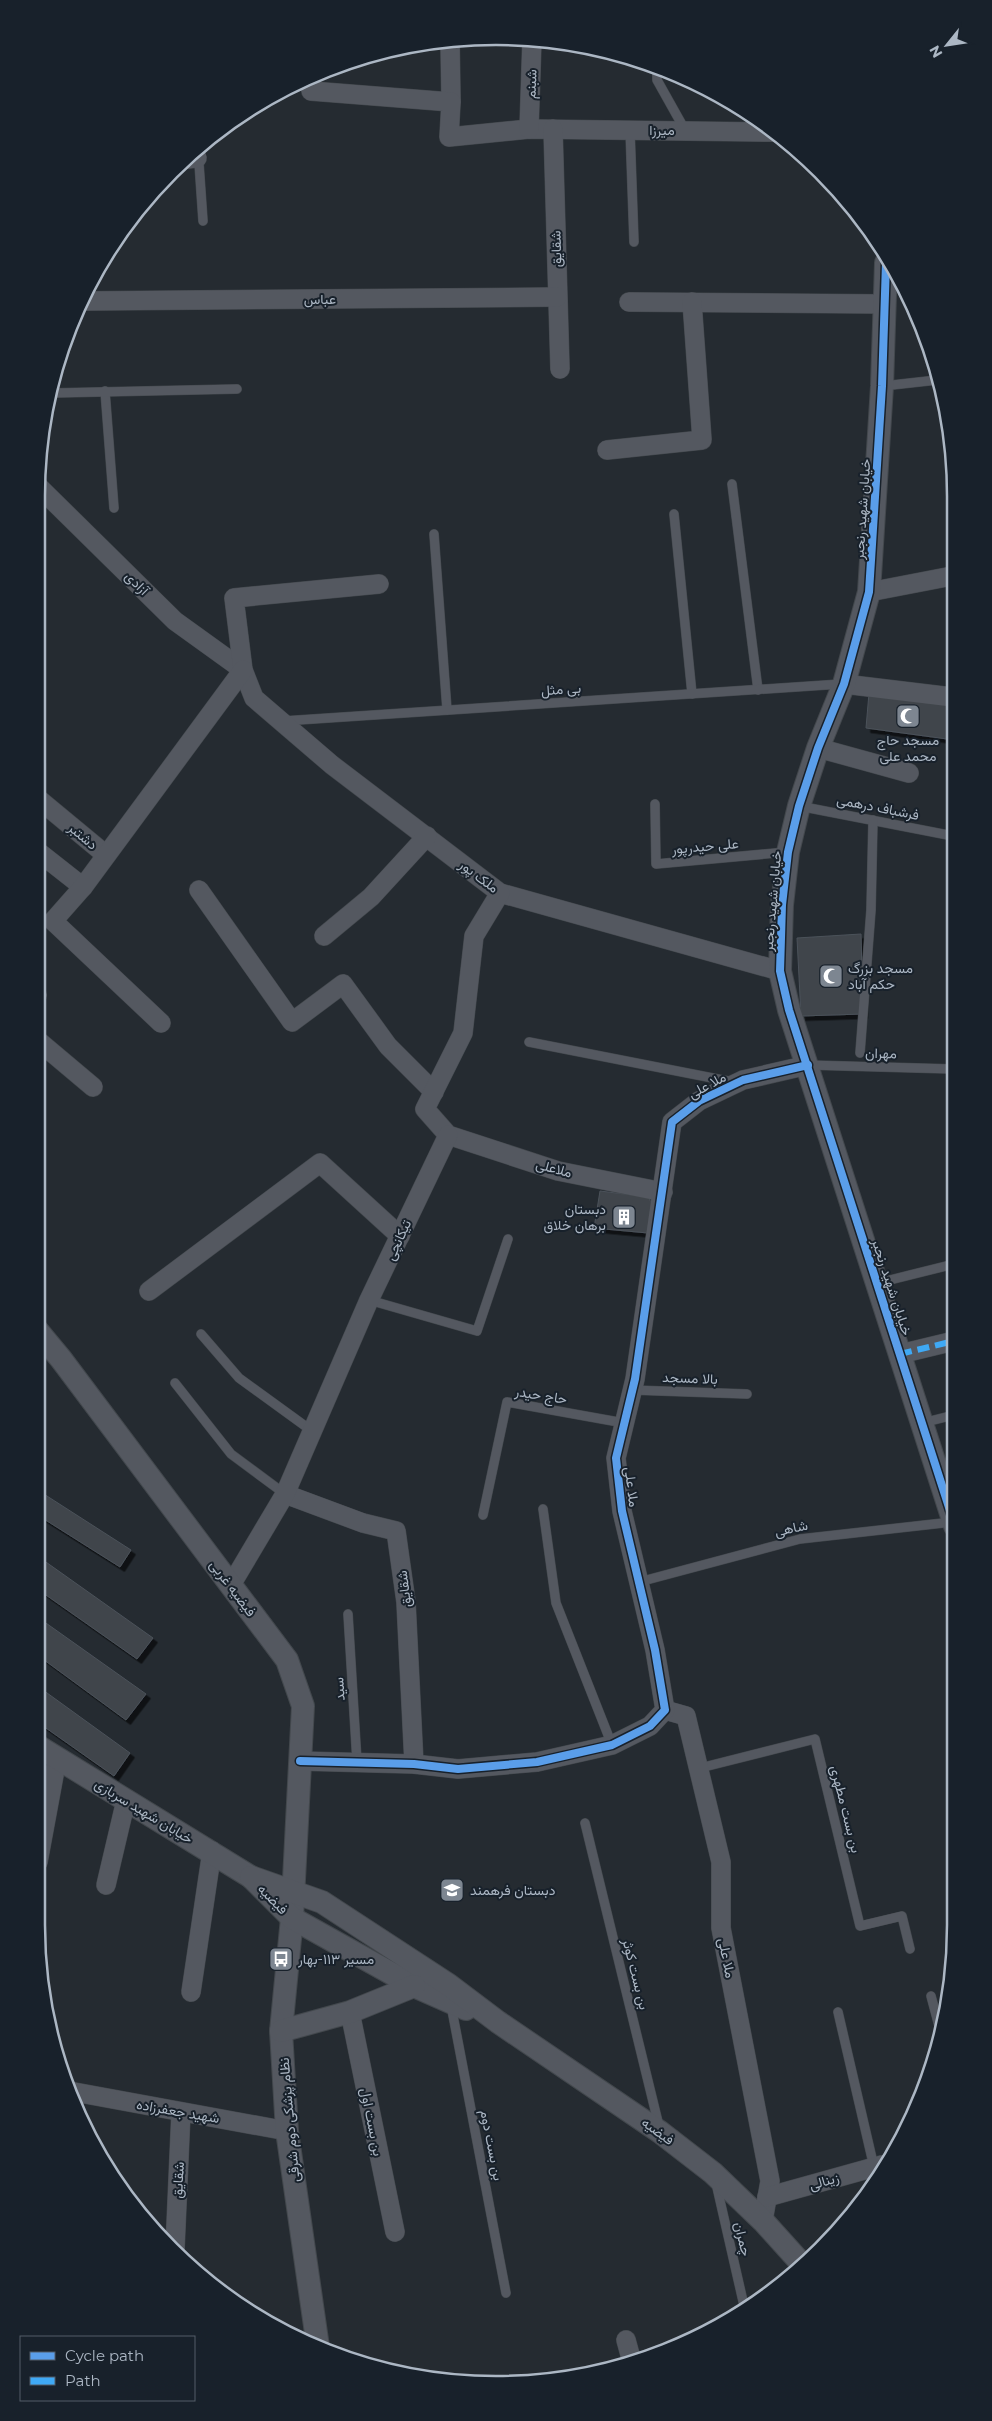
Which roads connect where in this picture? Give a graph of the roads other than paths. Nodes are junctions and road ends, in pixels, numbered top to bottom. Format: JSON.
{"nodes":[{"id":1,"x":532,"y":47,"type":"edge"},
{"id":2,"x":450,"y":48,"type":"edge"},
{"id":3,"x":657,"y":75,"type":"edge"},
{"id":4,"x":311,"y":85,"type":"edge"},
{"id":5,"x":450,"y":102,"type":"junction"},
{"id":6,"x":529,"y":129,"type":"junction"},
{"id":7,"x":553,"y":129,"type":"junction"},
{"id":8,"x":630,"y":130,"type":"junction"},
{"id":9,"x":685,"y":130,"type":"junction"},
{"id":10,"x":762,"y":132,"type":"edge"},
{"id":11,"x":195,"y":161,"type":"edge"},
{"id":12,"x":203,"y":221,"type":"dead end"},
{"id":13,"x":634,"y":242,"type":"dead end"},
{"id":14,"x":886,"y":269,"type":"edge"},
{"id":15,"x":557,"y":297,"type":"junction"},
{"id":16,"x":90,"y":301,"type":"edge"},
{"id":17,"x":629,"y":302,"type":"dead end"},
{"id":18,"x":692,"y":302,"type":"junction"},
{"id":19,"x":885,"y":304,"type":"junction"},
{"id":20,"x":560,"y":369,"type":"dead end"},
{"id":21,"x":932,"y":381,"type":"edge"},
{"id":22,"x":882,"y":386,"type":"junction"},
{"id":23,"x":237,"y":389,"type":"dead end"},
{"id":24,"x":57,"y":392,"type":"edge"},
{"id":25,"x":105,"y":392,"type":"junction"},
{"id":26,"x":607,"y":450,"type":"dead end"},
{"id":27,"x":732,"y":484,"type":"dead end"},
{"id":28,"x":45,"y":493,"type":"edge"},
{"id":29,"x":114,"y":508,"type":"dead end"},
{"id":30,"x":674,"y":514,"type":"dead end"},
{"id":31,"x":434,"y":534,"type":"dead end"},
{"id":32,"x":947,"y":577,"type":"edge"},
{"id":33,"x":379,"y":584,"type":"dead end"},
{"id":34,"x":869,"y":592,"type":"junction"},
{"id":35,"x":244,"y":670,"type":"junction"},
{"id":36,"x":844,"y":684,"type":"junction"},
{"id":37,"x":758,"y":690,"type":"junction"},
{"id":38,"x":692,"y":694,"type":"junction"},
{"id":39,"x":947,"y":696,"type":"edge"},
{"id":40,"x":447,"y":710,"type":"junction"},
{"id":41,"x":279,"y":721,"type":"junction"},
{"id":42,"x":818,"y":748,"type":"junction"},
{"id":43,"x":910,"y":773,"type":"dead end"},
{"id":44,"x":45,"y":804,"type":"edge"},
{"id":45,"x":655,"y":804,"type":"dead end"},
{"id":46,"x":799,"y":806,"type":"junction"},
{"id":47,"x":874,"y":820,"type":"junction"},
{"id":48,"x":947,"y":835,"type":"edge"},
{"id":49,"x":426,"y":836,"type":"junction"},
{"id":50,"x":788,"y":852,"type":"junction"},
{"id":51,"x":106,"y":855,"type":"junction"},
{"id":52,"x":45,"y":857,"type":"edge"},
{"id":53,"x":82,"y":887,"type":"junction"},
{"id":54,"x":199,"y":890,"type":"dead end"},
{"id":55,"x":500,"y":893,"type":"junction"},
{"id":56,"x":324,"y":936,"type":"dead end"},
{"id":57,"x":780,"y":971,"type":"junction"},
{"id":58,"x":161,"y":1023,"type":"dead end"},
{"id":59,"x":529,"y":1042,"type":"dead end"},
{"id":60,"x":45,"y":1046,"type":"edge"},
{"id":61,"x":860,"y":1053,"type":"dead end"},
{"id":62,"x":808,"y":1065,"type":"junction"},
{"id":63,"x":947,"y":1069,"type":"edge"},
{"id":64,"x":738,"y":1083,"type":"junction"},
{"id":65,"x":94,"y":1087,"type":"dead end"},
{"id":66,"x":434,"y":1092,"type":"junction"},
{"id":67,"x":448,"y":1135,"type":"junction"},
{"id":68,"x":663,"y":1192,"type":"junction"},
{"id":69,"x":400,"y":1236,"type":"junction"},
{"id":70,"x":508,"y":1238,"type":"dead end"},
{"id":71,"x":947,"y":1266,"type":"edge"},
{"id":72,"x":878,"y":1283,"type":"junction"},
{"id":73,"x":148,"y":1291,"type":"dead end"},
{"id":74,"x":369,"y":1300,"type":"junction"},
{"id":75,"x":201,"y":1334,"type":"dead end"},
{"id":76,"x":45,"y":1342,"type":"edge"},
{"id":77,"x":947,"y":1344,"type":"edge"},
{"id":78,"x":900,"y":1354,"type":"junction"},
{"id":79,"x":174,"y":1383,"type":"dead end"},
{"id":80,"x":632,"y":1390,"type":"junction"},
{"id":81,"x":748,"y":1394,"type":"dead end"},
{"id":82,"x":947,"y":1417,"type":"edge"},
{"id":83,"x":922,"y":1423,"type":"junction"},
{"id":84,"x":624,"y":1424,"type":"junction"},
{"id":85,"x":312,"y":1431,"type":"junction"},
{"id":86,"x":285,"y":1494,"type":"junction"},
{"id":87,"x":947,"y":1501,"type":"edge"},
{"id":88,"x":543,"y":1509,"type":"dead end"},
{"id":89,"x":483,"y":1515,"type":"dead end"},
{"id":90,"x":947,"y":1524,"type":"edge"},
{"id":91,"x":639,"y":1582,"type":"junction"},
{"id":92,"x":231,"y":1585,"type":"junction"},
{"id":93,"x":348,"y":1614,"type":"dead end"},
{"id":94,"x":665,"y":1710,"type":"junction"},
{"id":95,"x":612,"y":1744,"type":"junction"},
{"id":96,"x":45,"y":1751,"type":"edge"},
{"id":97,"x":57,"y":1759,"type":"junction"},
{"id":98,"x":300,"y":1761,"type":"junction"},
{"id":99,"x":357,"y":1762,"type":"junction"},
{"id":100,"x":414,"y":1764,"type":"junction"},
{"id":101,"x":700,"y":1768,"type":"junction"},
{"id":102,"x":126,"y":1800,"type":"junction"},
{"id":103,"x":585,"y":1823,"type":"dead end"},
{"id":104,"x":45,"y":1824,"type":"edge"},
{"id":105,"x":212,"y":1851,"type":"junction"},
{"id":106,"x":251,"y":1877,"type":"junction"},
{"id":107,"x":106,"y":1885,"type":"dead end"},
{"id":108,"x":292,"y":1892,"type":"junction"},
{"id":109,"x":292,"y":1918,"type":"junction"},
{"id":110,"x":910,"y":1949,"type":"dead end"},
{"id":111,"x":414,"y":1986,"type":"junction"},
{"id":112,"x":191,"y":1992,"type":"dead end"},
{"id":113,"x":931,"y":1996,"type":"dead end"},
{"id":114,"x":450,"y":2002,"type":"junction"},
{"id":115,"x":350,"y":2012,"type":"junction"},
{"id":116,"x":838,"y":2012,"type":"dead end"},
{"id":117,"x":937,"y":2018,"type":"edge"},
{"id":118,"x":498,"y":2022,"type":"junction"},
{"id":119,"x":281,"y":2030,"type":"junction"},
{"id":120,"x":77,"y":2093,"type":"edge"},
{"id":121,"x":181,"y":2112,"type":"junction"},
{"id":122,"x":287,"y":2131,"type":"junction"},
{"id":123,"x":660,"y":2132,"type":"junction"},
{"id":124,"x":877,"y":2166,"type":"edge"},
{"id":125,"x":878,"y":2166,"type":"edge"},
{"id":126,"x":714,"y":2173,"type":"junction"},
{"id":127,"x":767,"y":2197,"type":"junction"},
{"id":128,"x":763,"y":2221,"type":"junction"},
{"id":129,"x":395,"y":2232,"type":"dead end"},
{"id":130,"x":175,"y":2242,"type":"edge"},
{"id":131,"x":798,"y":2260,"type":"edge"},
{"id":132,"x":506,"y":2293,"type":"dead end"},
{"id":133,"x":744,"y":2302,"type":"edge"},
{"id":134,"x":311,"y":2336,"type":"edge"},
{"id":135,"x":626,"y":2340,"type":"dead end"},
{"id":136,"x":630,"y":2355,"type":"edge"}],
"edges":[{"from":1,"to":6,"type":"street","name":"شبنم"},
{"from":2,"to":5,"type":"street"},
{"from":3,"to":9,"type":"lane"},
{"from":4,"to":5,"type":"street"},
{"from":5,"to":6,"type":"street","name":"میرزا"},
{"from":6,"to":7,"type":"street","name":"میرزا"},
{"from":7,"to":8,"type":"street","name":"میرزا"},
{"from":7,"to":15,"type":"street","name":"شقایق"},
{"from":8,"to":9,"type":"street","name":"میرزا"},
{"from":8,"to":13,"type":"lane"},
{"from":9,"to":10,"type":"street","name":"میرزا"},
{"from":11,"to":12,"type":"lane"},
{"from":14,"to":19,"type":"street","name":"خیابان شهید رنجبر"},
{"from":15,"to":16,"type":"street","name":"عباس"},
{"from":15,"to":20,"type":"street","name":"شقایق"},
{"from":17,"to":18,"type":"street"},
{"from":18,"to":19,"type":"street"},
{"from":18,"to":26,"type":"street"},
{"from":19,"to":22,"type":"street","name":"خیابان شهید رنجبر"},
{"from":21,"to":22,"type":"lane"},
{"from":22,"to":34,"type":"street","name":"خیابان شهید رنجبر"},
{"from":23,"to":25,"type":"lane"},
{"from":24,"to":25,"type":"lane"},
{"from":25,"to":29,"type":"lane"},
{"from":27,"to":37,"type":"lane"},
{"from":28,"to":35,"type":"street","name":"آزادی"},
{"from":30,"to":38,"type":"lane"},
{"from":31,"to":40,"type":"lane"},
{"from":32,"to":34,"type":"street"},
{"from":33,"to":35,"type":"street","name":"ملک پور"},
{"from":34,"to":36,"type":"street","name":"خیابان شهید رنجبر"},
{"from":35,"to":41,"type":"street","name":"ملک پور"},
{"from":35,"to":51,"type":"street"},
{"from":36,"to":37,"type":"lane","name":"بی مثل"},
{"from":36,"to":39,"type":"street"},
{"from":36,"to":42,"type":"street","name":"خیابان شهید رنجبر"},
{"from":37,"to":38,"type":"lane","name":"بی مثل"},
{"from":38,"to":40,"type":"lane","name":"بی مثل"},
{"from":40,"to":41,"type":"lane","name":"بی مثل"},
{"from":41,"to":49,"type":"street","name":"ملک پور"},
{"from":42,"to":43,"type":"street"},
{"from":42,"to":46,"type":"street","name":"خیابان شهید رنجبر"},
{"from":44,"to":51,"type":"street","name":"دشتبر"},
{"from":45,"to":50,"type":"lane","name":"علی‌ حیدرپور"},
{"from":46,"to":47,"type":"lane","name":"فرشباف درهمی"},
{"from":46,"to":50,"type":"street","name":"خیابان شهید رنجبر"},
{"from":47,"to":48,"type":"lane","name":"فرشباف درهمی"},
{"from":47,"to":61,"type":"lane"},
{"from":49,"to":55,"type":"street","name":"ملک پور"},
{"from":49,"to":56,"type":"street"},
{"from":50,"to":57,"type":"street","name":"خیابان شهید رنجبر"},
{"from":51,"to":53,"type":"street"},
{"from":52,"to":53,"type":"street"},
{"from":53,"to":58,"type":"street"},
{"from":54,"to":66,"type":"street"},
{"from":55,"to":57,"type":"street","name":"ملک پور"},
{"from":55,"to":66,"type":"street"},
{"from":57,"to":62,"type":"street","name":"خیابان شهید رنجبر"},
{"from":59,"to":64,"type":"lane"},
{"from":60,"to":65,"type":"street"},
{"from":62,"to":63,"type":"lane","name":"مهران"},
{"from":62,"to":64,"type":"street","name":"ملا علی"},
{"from":62,"to":72,"type":"street","name":"خیابان شهید رنجبر"},
{"from":64,"to":68,"type":"street","name":"ملا علی"},
{"from":66,"to":67,"type":"street"},
{"from":67,"to":68,"type":"street","name":"ملاعلی"},
{"from":67,"to":69,"type":"street","name":"تیکانچی"},
{"from":68,"to":80,"type":"street","name":"ملا علی"},
{"from":69,"to":73,"type":"street"},
{"from":69,"to":74,"type":"street","name":"تیکانچی"},
{"from":70,"to":74,"type":"lane"},
{"from":71,"to":72,"type":"lane"},
{"from":72,"to":78,"type":"street","name":"خیابان شهید رنجبر"},
{"from":74,"to":85,"type":"street","name":"تیکانچی"},
{"from":75,"to":85,"type":"lane"},
{"from":76,"to":92,"type":"street","name":"فیضیه غربی"},
{"from":77,"to":78,"type":"street"},
{"from":78,"to":83,"type":"street","name":"خیابان شهید رنجبر"},
{"from":79,"to":86,"type":"lane"},
{"from":80,"to":81,"type":"lane","name":"بالا مسجد"},
{"from":80,"to":84,"type":"street","name":"ملا علی"},
{"from":82,"to":83,"type":"lane"},
{"from":83,"to":87,"type":"street","name":"خیابان شهید رنجبر"},
{"from":84,"to":89,"type":"lane","name":"حاج حیدر"},
{"from":84,"to":91,"type":"street","name":"ملا علی"},
{"from":85,"to":86,"type":"street","name":"تیکانچی"},
{"from":86,"to":92,"type":"street","name":"تیکانچی"},
{"from":86,"to":100,"type":"street","name":"شقایق"},
{"from":88,"to":95,"type":"lane"},
{"from":90,"to":91,"type":"lane","name":"شاهی"},
{"from":91,"to":94,"type":"street","name":"ملا علی"},
{"from":92,"to":98,"type":"street","name":"فیضیه غربی"},
{"from":93,"to":99,"type":"lane","name":"سید"},
{"from":94,"to":95,"type":"street"},
{"from":94,"to":101,"type":"street","name":"ملا علی"},
{"from":95,"to":100,"type":"street"},
{"from":96,"to":97,"type":"street","name":"خیابان شهید سربازی"},
{"from":97,"to":102,"type":"street","name":"خیابان شهید سربازی"},
{"from":97,"to":104,"type":"street"},
{"from":98,"to":99,"type":"street"},
{"from":98,"to":108,"type":"street","name":"فیضیه غربی"},
{"from":99,"to":100,"type":"street"},
{"from":101,"to":110,"type":"lane","name":"بن بست مطهری"},
{"from":101,"to":127,"type":"street","name":"ملا علی"},
{"from":102,"to":105,"type":"street","name":"خیابان شهید سربازی"},
{"from":102,"to":107,"type":"street"},
{"from":103,"to":123,"type":"lane","name":"بن بست کوثر"},
{"from":105,"to":106,"type":"street","name":"خیابان شهید سربازی"},
{"from":105,"to":112,"type":"street"},
{"from":106,"to":108,"type":"street","name":"فیضیه"},
{"from":106,"to":109,"type":"street","name":"فیضیه"},
{"from":108,"to":109,"type":"street","name":"نظام پزشکی دوم شرقی"},
{"from":108,"to":118,"type":"street","name":"فیضیه"},
{"from":109,"to":111,"type":"street","name":"فیضیه"},
{"from":109,"to":119,"type":"street","name":"نظام پزشکی دوم شرقی"},
{"from":111,"to":114,"type":"street","name":"فیضیه"},
{"from":111,"to":115,"type":"street"},
{"from":113,"to":117,"type":"lane"},
{"from":114,"to":118,"type":"street","name":"فیضیه"},
{"from":114,"to":132,"type":"lane","name":"بن بست دوم"},
{"from":115,"to":119,"type":"street"},
{"from":115,"to":129,"type":"street","name":"بن بست اول"},
{"from":116,"to":125,"type":"lane"},
{"from":118,"to":123,"type":"street","name":"فیضیه"},
{"from":119,"to":122,"type":"street","name":"نظام پزشکی دوم شرقی"},
{"from":120,"to":121,"type":"street","name":"شهید جعفرزاده"},
{"from":121,"to":122,"type":"street","name":"شهید جعفرزاده"},
{"from":121,"to":130,"type":"street","name":"شقایق"},
{"from":122,"to":134,"type":"street","name":"نظام پزشکی دوم شرقی"},
{"from":123,"to":126,"type":"street","name":"فیضیه"},
{"from":124,"to":127,"type":"street","name":"زینالی"},
{"from":126,"to":128,"type":"street","name":"فیضیه"},
{"from":126,"to":133,"type":"lane","name":"چمران"},
{"from":127,"to":128,"type":"street","name":"ملا علی"},
{"from":128,"to":131,"type":"street","name":"فیضیه"},
{"from":135,"to":136,"type":"street"}]}
